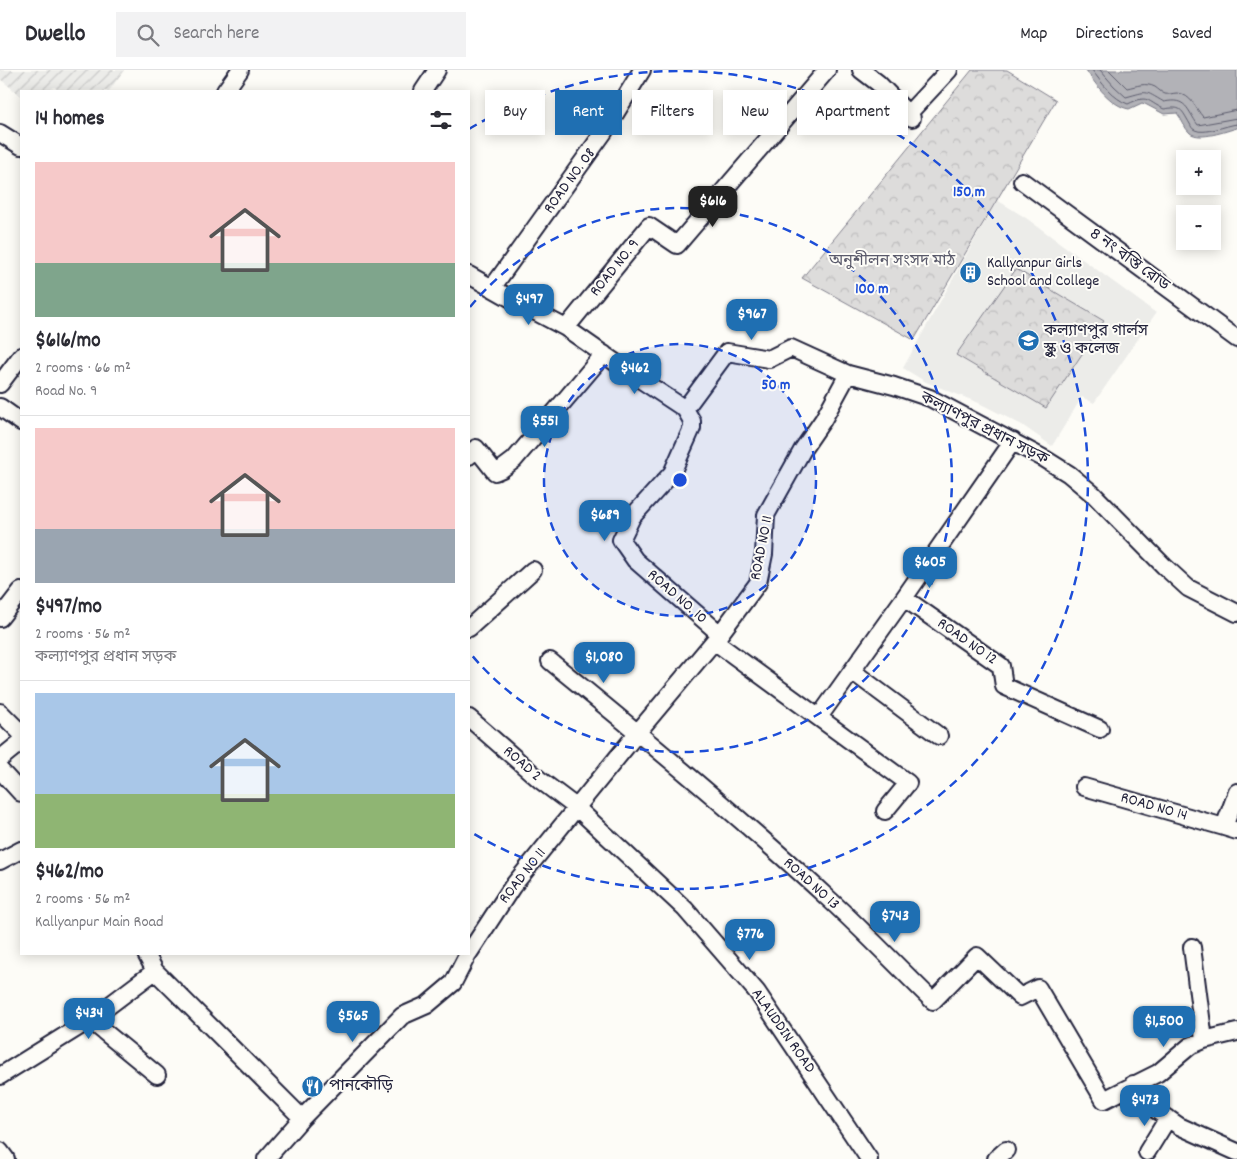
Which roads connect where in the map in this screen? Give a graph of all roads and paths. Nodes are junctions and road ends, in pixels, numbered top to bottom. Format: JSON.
{"nodes":[{"id":1,"x":240,"y":70,"type":"edge"},
{"id":2,"x":437,"y":70,"type":"edge"},
{"id":3,"x":642,"y":70,"type":"edge"},
{"id":4,"x":827,"y":70,"type":"edge"},
{"id":5,"x":861,"y":70,"type":"edge"},
{"id":6,"x":949,"y":70,"type":"edge"},
{"id":7,"x":226,"y":90,"type":"edge"},
{"id":8,"x":424,"y":90,"type":"edge"},
{"id":9,"x":0,"y":132,"type":"edge"},
{"id":10,"x":20,"y":145,"type":"edge"},
{"id":11,"x":1022,"y":181,"type":"dead end"},
{"id":12,"x":470,"y":276,"type":"edge"},
{"id":13,"x":492,"y":288,"type":"junction"},
{"id":14,"x":566,"y":328,"type":"junction"},
{"id":15,"x":1237,"y":339,"type":"edge"},
{"id":16,"x":604,"y":354,"type":"junction"},
{"id":17,"x":20,"y":357,"type":"edge"},
{"id":18,"x":848,"y":374,"type":"junction"},
{"id":19,"x":0,"y":384,"type":"edge"},
{"id":20,"x":0,"y":407,"type":"edge"},
{"id":21,"x":685,"y":409,"type":"junction"},
{"id":22,"x":20,"y":421,"type":"edge"},
{"id":23,"x":1013,"y":441,"type":"junction"},
{"id":24,"x":470,"y":455,"type":"edge"},
{"id":25,"x":533,"y":570,"type":"dead end"},
{"id":26,"x":20,"y":592,"type":"edge"},
{"id":27,"x":904,"y":598,"type":"junction"},
{"id":28,"x":1237,"y":613,"type":"edge"},
{"id":29,"x":0,"y":618,"type":"edge"},
{"id":30,"x":470,"y":627,"type":"edge"},
{"id":31,"x":717,"y":637,"type":"junction"},
{"id":32,"x":550,"y":661,"type":"dead end"},
{"id":33,"x":852,"y":671,"type":"junction"},
{"id":34,"x":0,"y":712,"type":"edge"},
{"id":35,"x":819,"y":717,"type":"junction"},
{"id":36,"x":470,"y":719,"type":"edge"},
{"id":37,"x":1100,"y":729,"type":"dead end"},
{"id":38,"x":638,"y":732,"type":"junction"},
{"id":39,"x":20,"y":733,"type":"edge"},
{"id":40,"x":939,"y":736,"type":"dead end"},
{"id":41,"x":20,"y":743,"type":"edge"},
{"id":42,"x":0,"y":759,"type":"edge"},
{"id":43,"x":0,"y":770,"type":"edge"},
{"id":44,"x":1084,"y":787,"type":"dead end"},
{"id":45,"x":20,"y":792,"type":"edge"},
{"id":46,"x":1237,"y":792,"type":"edge"},
{"id":47,"x":577,"y":808,"type":"junction"},
{"id":48,"x":885,"y":811,"type":"dead end"},
{"id":49,"x":1231,"y":829,"type":"edge"},
{"id":50,"x":20,"y":851,"type":"edge"},
{"id":51,"x":0,"y":861,"type":"edge"},
{"id":52,"x":1192,"y":947,"type":"dead end"},
{"id":53,"x":470,"y":950,"type":"edge"},
{"id":54,"x":147,"y":955,"type":"edge"},
{"id":55,"x":467,"y":955,"type":"edge"},
{"id":56,"x":155,"y":971,"type":"junction"},
{"id":57,"x":90,"y":1020,"type":"junction"},
{"id":58,"x":1237,"y":1032,"type":"edge"},
{"id":59,"x":1204,"y":1040,"type":"junction"},
{"id":60,"x":157,"y":1075,"type":"dead end"},
{"id":61,"x":0,"y":1076,"type":"edge"},
{"id":62,"x":1133,"y":1084,"type":"junction"},
{"id":63,"x":302,"y":1118,"type":"junction"},
{"id":64,"x":1168,"y":1118,"type":"junction"},
{"id":65,"x":0,"y":1151,"type":"edge"},
{"id":66,"x":1147,"y":1152,"type":"dead end"},
{"id":67,"x":1237,"y":1152,"type":"edge"},
{"id":68,"x":6,"y":1159,"type":"edge"},
{"id":69,"x":266,"y":1159,"type":"edge"},
{"id":70,"x":869,"y":1159,"type":"edge"}],
"edges":[{"from":1,"to":7,"type":"street"},
{"from":2,"to":8,"type":"street"},
{"from":3,"to":13,"type":"street","name":"ROAD NO. 08"},
{"from":4,"to":14,"type":"street","name":"ROAD NO. 9"},
{"from":5,"to":6,"type":"street"},
{"from":9,"to":10,"type":"street"},
{"from":11,"to":15,"type":"street","name":"৪ নং বস্তি রোড"},
{"from":12,"to":13,"type":"street"},
{"from":13,"to":14,"type":"street"},
{"from":14,"to":16,"type":"street"},
{"from":16,"to":21,"type":"street"},
{"from":16,"to":24,"type":"street"},
{"from":17,"to":19,"type":"street"},
{"from":18,"to":21,"type":"street","name":"কল্যাণপুর প্রধান সড়ক"},
{"from":18,"to":23,"type":"street","name":"কল্যাণপুর প্রধান সড়ক"},
{"from":18,"to":31,"type":"street","name":"ROAD NO 11"},
{"from":20,"to":22,"type":"street"},
{"from":21,"to":31,"type":"street","name":"ROAD NO. 10"},
{"from":23,"to":27,"type":"street"},
{"from":23,"to":28,"type":"street","name":"কল্যাণপুর প্রধান সড়ক"},
{"from":25,"to":30,"type":"street"},
{"from":26,"to":29,"type":"street"},
{"from":27,"to":33,"type":"street"},
{"from":27,"to":37,"type":"street","name":"ROAD NO 12"},
{"from":31,"to":35,"type":"street"},
{"from":31,"to":38,"type":"street","name":"ROAD NO 11"},
{"from":32,"to":38,"type":"street"},
{"from":33,"to":35,"type":"street"},
{"from":33,"to":40,"type":"street"},
{"from":34,"to":39,"type":"street"},
{"from":35,"to":48,"type":"street"},
{"from":36,"to":47,"type":"street","name":"ROAD 2"},
{"from":38,"to":47,"type":"street","name":"ROAD NO 11"},
{"from":38,"to":62,"type":"street","name":"ROAD NO 13"},
{"from":41,"to":42,"type":"street"},
{"from":43,"to":45,"type":"street"},
{"from":44,"to":49,"type":"street","name":"ROAD NO 14"},
{"from":46,"to":49,"type":"street"},
{"from":47,"to":53,"type":"street","name":"ROAD NO 11"},
{"from":47,"to":70,"type":"street","name":"ALAUDDIN ROAD"},
{"from":50,"to":51,"type":"street"},
{"from":52,"to":59,"type":"street"},
{"from":54,"to":56,"type":"street"},
{"from":55,"to":63,"type":"street","name":"ROAD NO 11"},
{"from":56,"to":57,"type":"street"},
{"from":56,"to":63,"type":"street"},
{"from":57,"to":60,"type":"street"},
{"from":57,"to":61,"type":"street"},
{"from":58,"to":59,"type":"street"},
{"from":59,"to":62,"type":"street"},
{"from":62,"to":64,"type":"street"},
{"from":63,"to":69,"type":"street","name":"ROAD NO 11"},
{"from":64,"to":66,"type":"street"},
{"from":64,"to":67,"type":"street"},
{"from":65,"to":68,"type":"street"}]}
